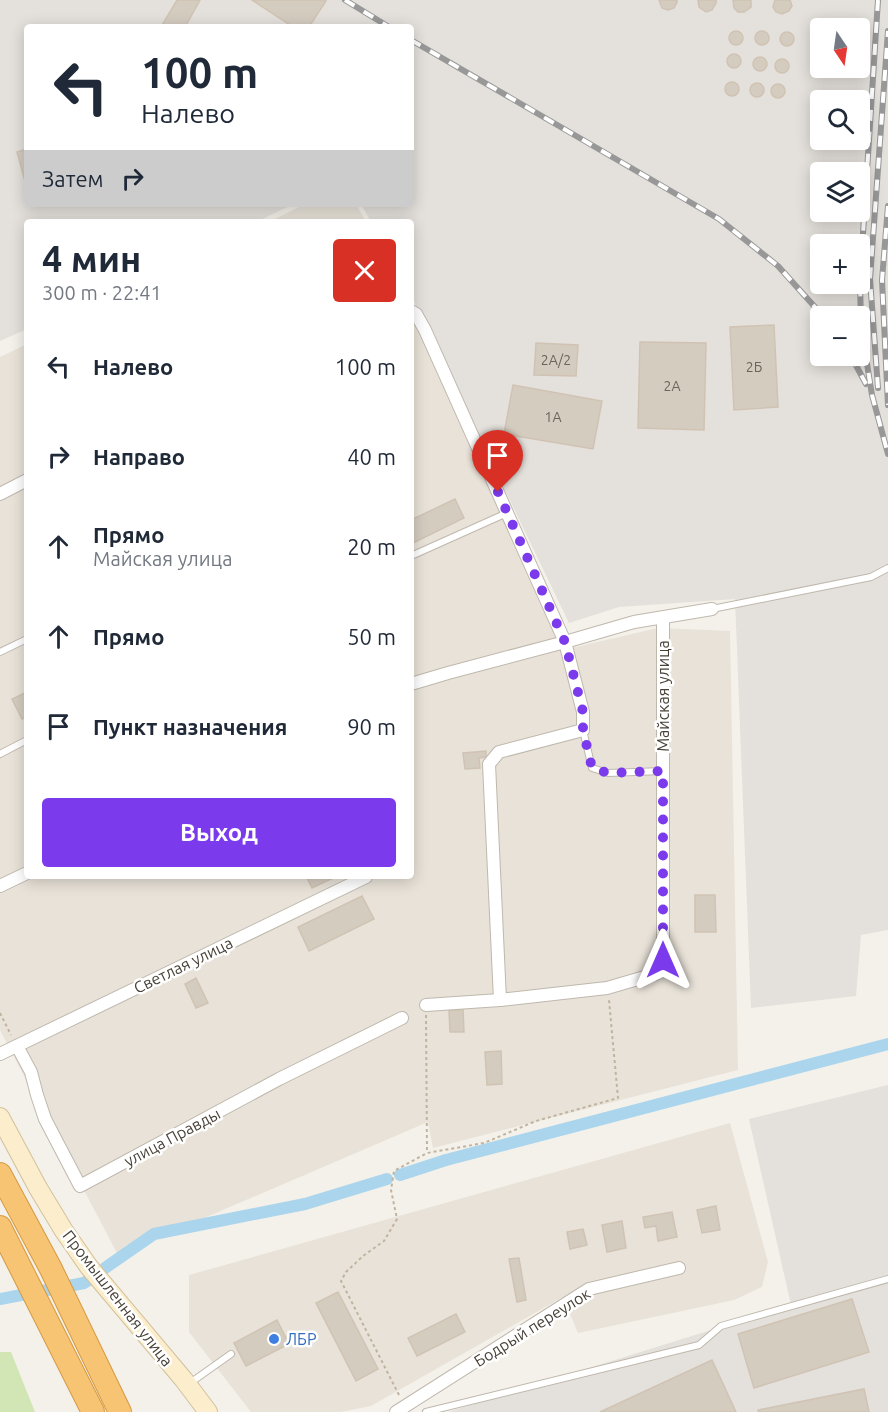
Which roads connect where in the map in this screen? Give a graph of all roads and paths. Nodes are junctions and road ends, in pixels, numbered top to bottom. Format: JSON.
{"nodes":[{"id":1,"x":414,"y":313,"type":"edge"},
{"id":2,"x":24,"y":482,"type":"edge"},
{"id":3,"x":0,"y":494,"type":"edge"},
{"id":4,"x":507,"y":513,"type":"junction"},
{"id":5,"x":414,"y":555,"type":"edge"},
{"id":6,"x":888,"y":568,"type":"edge"},
{"id":7,"x":712,"y":609,"type":"joint"},
{"id":8,"x":663,"y":618,"type":"junction"},
{"id":9,"x":24,"y":640,"type":"edge"},
{"id":10,"x":565,"y":642,"type":"junction"},
{"id":11,"x":0,"y":652,"type":"edge"},
{"id":12,"x":414,"y":683,"type":"edge"},
{"id":13,"x":583,"y":730,"type":"junction"},
{"id":14,"x":24,"y":742,"type":"edge"},
{"id":15,"x":0,"y":754,"type":"edge"},
{"id":16,"x":663,"y":771,"type":"junction"},
{"id":17,"x":24,"y":874,"type":"edge"},
{"id":18,"x":362,"y":879,"type":"edge"},
{"id":19,"x":0,"y":886,"type":"edge"},
{"id":20,"x":607,"y":988,"type":"junction"},
{"id":21,"x":500,"y":1000,"type":"junction"},
{"id":22,"x":426,"y":1005,"type":"joint"},
{"id":23,"x":0,"y":1013,"type":"edge"},
{"id":24,"x":402,"y":1018,"type":"dead end"},
{"id":25,"x":17,"y":1046,"type":"junction"},
{"id":26,"x":0,"y":1054,"type":"edge"},
{"id":27,"x":0,"y":1117,"type":"edge"},
{"id":28,"x":427,"y":1153,"type":"junction"},
{"id":29,"x":0,"y":1174,"type":"edge"},
{"id":30,"x":0,"y":1227,"type":"edge"},
{"id":31,"x":679,"y":1268,"type":"dead end"},
{"id":32,"x":888,"y":1279,"type":"edge"},
{"id":33,"x":231,"y":1354,"type":"dead end"},
{"id":34,"x":188,"y":1385,"type":"junction"},
{"id":35,"x":400,"y":1409,"type":"edge"},
{"id":36,"x":93,"y":1412,"type":"edge"},
{"id":37,"x":120,"y":1412,"type":"edge"},
{"id":38,"x":208,"y":1412,"type":"edge"},
{"id":39,"x":426,"y":1412,"type":"edge"}],
"edges":[{"from":1,"to":4,"type":"street"},
{"from":2,"to":3,"type":"street"},
{"from":4,"to":5,"type":"lane"},
{"from":4,"to":10,"type":"street"},
{"from":6,"to":7,"type":"lane"},
{"from":7,"to":8,"type":"street"},
{"from":8,"to":10,"type":"street"},
{"from":8,"to":16,"type":"street","name":"Майская улица"},
{"from":9,"to":11,"type":"lane"},
{"from":10,"to":12,"type":"street"},
{"from":10,"to":13,"type":"street"},
{"from":13,"to":16,"type":"lane"},
{"from":13,"to":21,"type":"street"},
{"from":14,"to":15,"type":"lane"},
{"from":16,"to":20,"type":"street","name":"Майская улица"},
{"from":17,"to":19,"type":"street"},
{"from":18,"to":25,"type":"street","name":"Светлая улица"},
{"from":20,"to":21,"type":"street","name":"Майская улица"},
{"from":20,"to":28,"type":"path"},
{"from":21,"to":22,"type":"street","name":"Майская улица"},
{"from":22,"to":28,"type":"path"},
{"from":23,"to":25,"type":"path"},
{"from":24,"to":25,"type":"street","name":"улица Правды"},
{"from":25,"to":26,"type":"street","name":"Светлая улица"},
{"from":27,"to":34,"type":"street","name":"Промышленная улица"},
{"from":28,"to":35,"type":"path"},
{"from":29,"to":37,"type":"highway"},
{"from":30,"to":36,"type":"highway"},
{"from":31,"to":35,"type":"street","name":"Бодрый переулок"},
{"from":32,"to":39,"type":"lane"},
{"from":33,"to":34,"type":"lane"},
{"from":34,"to":38,"type":"street","name":"Промышленная улица"}]}
